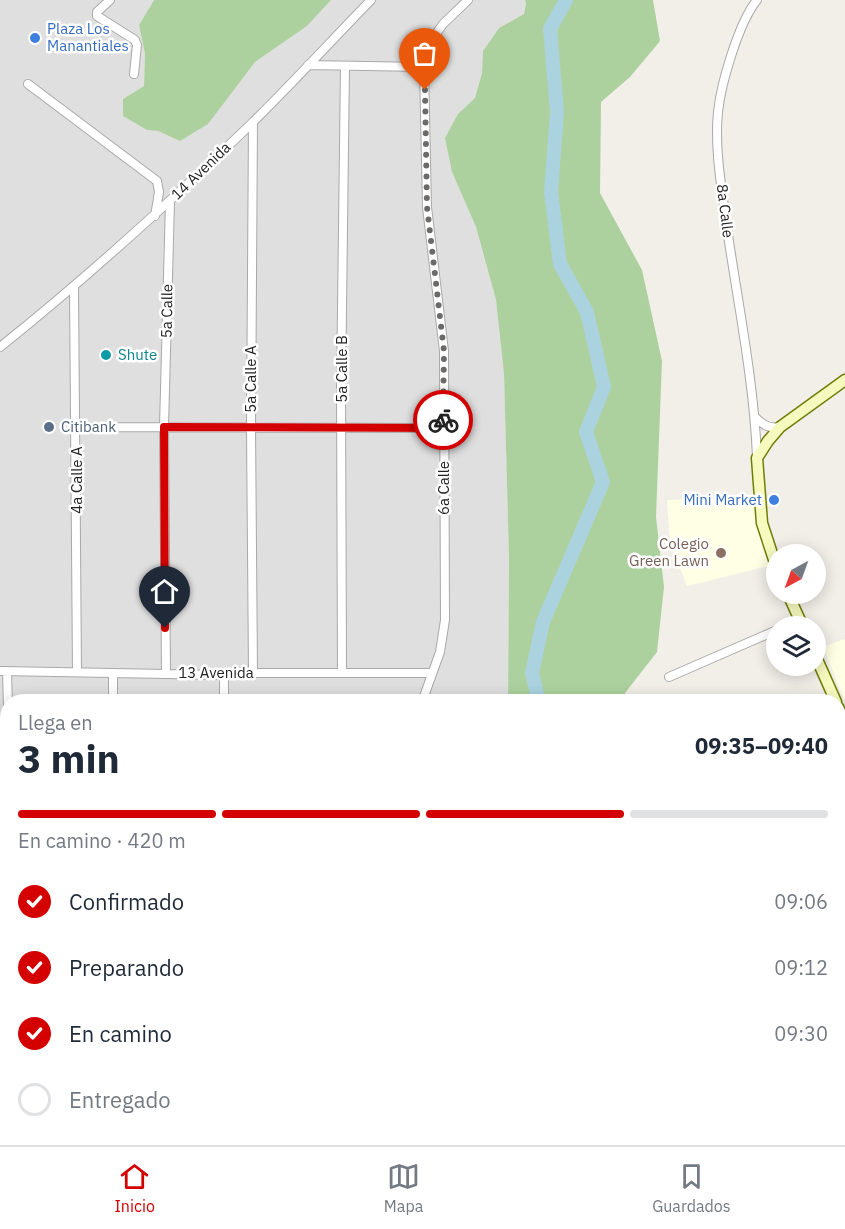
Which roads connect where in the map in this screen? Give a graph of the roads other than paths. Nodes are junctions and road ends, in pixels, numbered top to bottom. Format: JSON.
{"nodes":[{"id":1,"x":110,"y":0,"type":"edge"},
{"id":2,"x":371,"y":0,"type":"edge"},
{"id":3,"x":468,"y":0,"type":"edge"},
{"id":4,"x":757,"y":0,"type":"edge"},
{"id":5,"x":308,"y":65,"type":"junction"},
{"id":6,"x":345,"y":66,"type":"junction"},
{"id":7,"x":424,"y":67,"type":"junction"},
{"id":8,"x":134,"y":74,"type":"dead end"},
{"id":9,"x":28,"y":84,"type":"dead end"},
{"id":10,"x":253,"y":122,"type":"junction"},
{"id":11,"x":170,"y":201,"type":"junction"},
{"id":12,"x":154,"y":216,"type":"junction"},
{"id":13,"x":74,"y":288,"type":"junction"},
{"id":14,"x":0,"y":347,"type":"edge"},
{"id":15,"x":845,"y":380,"type":"edge"},
{"id":16,"x":755,"y":417,"type":"junction"},
{"id":17,"x":76,"y":427,"type":"junction"},
{"id":18,"x":164,"y":427,"type":"junction"},
{"id":19,"x":780,"y":427,"type":"junction"},
{"id":20,"x":251,"y":428,"type":"junction"},
{"id":21,"x":342,"y":428,"type":"junction"},
{"id":22,"x":443,"y":428,"type":"junction"},
{"id":23,"x":757,"y":458,"type":"junction"},
{"id":24,"x":769,"y":544,"type":"edge"},
{"id":25,"x":766,"y":635,"type":"edge"},
{"id":26,"x":4,"y":671,"type":"edge"},
{"id":27,"x":77,"y":672,"type":"junction"},
{"id":28,"x":166,"y":673,"type":"junction"},
{"id":29,"x":253,"y":673,"type":"junction"},
{"id":30,"x":342,"y":673,"type":"junction"},
{"id":31,"x":432,"y":673,"type":"junction"},
{"id":32,"x":113,"y":674,"type":"junction"},
{"id":33,"x":224,"y":675,"type":"junction"},
{"id":34,"x":824,"y":676,"type":"edge"},
{"id":35,"x":669,"y":677,"type":"dead end"},
{"id":36,"x":6,"y":694,"type":"edge"},
{"id":37,"x":113,"y":694,"type":"edge"},
{"id":38,"x":224,"y":694,"type":"edge"},
{"id":39,"x":425,"y":694,"type":"edge"},
{"id":40,"x":832,"y":694,"type":"edge"}],
"edges":[{"from":1,"to":8,"type":"street"},
{"from":2,"to":5,"type":"street"},
{"from":3,"to":7,"type":"street","name":"6a Calle"},
{"from":4,"to":16,"type":"street","name":"8a Calle"},
{"from":5,"to":6,"type":"street"},
{"from":5,"to":10,"type":"street","name":"14 Avenida"},
{"from":6,"to":7,"type":"street"},
{"from":6,"to":21,"type":"street","name":"5a Calle B"},
{"from":7,"to":22,"type":"street","name":"6a Calle"},
{"from":9,"to":12,"type":"street"},
{"from":10,"to":11,"type":"street","name":"14 Avenida"},
{"from":10,"to":20,"type":"street","name":"5a Calle A"},
{"from":11,"to":12,"type":"street","name":"14 Avenida"},
{"from":11,"to":18,"type":"street","name":"5a Calle"},
{"from":12,"to":13,"type":"street","name":"14 Avenida"},
{"from":13,"to":14,"type":"street","name":"14 Avenida"},
{"from":13,"to":17,"type":"street","name":"4a Calle A"},
{"from":15,"to":19,"type":"street"},
{"from":16,"to":19,"type":"street"},
{"from":16,"to":23,"type":"street","name":"8a Calle"},
{"from":17,"to":18,"type":"street"},
{"from":17,"to":27,"type":"street","name":"4a Calle A"},
{"from":18,"to":20,"type":"street"},
{"from":18,"to":28,"type":"street","name":"5a Calle"},
{"from":19,"to":23,"type":"street"},
{"from":20,"to":21,"type":"street"},
{"from":20,"to":29,"type":"street","name":"5a Calle A"},
{"from":21,"to":22,"type":"street"},
{"from":21,"to":30,"type":"street","name":"5a Calle B"},
{"from":22,"to":31,"type":"street","name":"6a Calle"},
{"from":23,"to":24,"type":"street","name":"8a Calle"},
{"from":25,"to":35,"type":"street"},
{"from":26,"to":27,"type":"street","name":"13 Avenida"},
{"from":26,"to":36,"type":"street"},
{"from":27,"to":32,"type":"street","name":"13 Avenida"},
{"from":28,"to":32,"type":"street","name":"13 Avenida"},
{"from":28,"to":33,"type":"street","name":"13 Avenida"},
{"from":29,"to":30,"type":"street","name":"13 Avenida"},
{"from":29,"to":33,"type":"street","name":"13 Avenida"},
{"from":30,"to":31,"type":"street","name":"13 Avenida"},
{"from":31,"to":39,"type":"street","name":"6a Calle"},
{"from":32,"to":37,"type":"street"},
{"from":33,"to":38,"type":"street"},
{"from":34,"to":40,"type":"street"}]}
